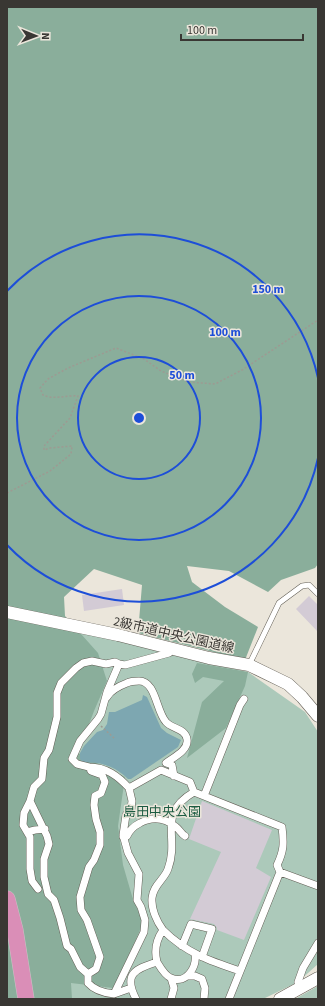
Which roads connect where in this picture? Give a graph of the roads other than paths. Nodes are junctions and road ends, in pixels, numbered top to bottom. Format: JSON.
{"nodes":[{"id":1,"x":318,"y":594,"type":"edge"},
{"id":2,"x":7,"y":612,"type":"edge"},
{"id":3,"x":169,"y":653,"type":"dead end"},
{"id":4,"x":119,"y":664,"type":"junction"},
{"id":5,"x":249,"y":665,"type":"junction"},
{"id":6,"x":244,"y":699,"type":"dead end"},
{"id":7,"x":104,"y":702,"type":"junction"},
{"id":8,"x":318,"y":716,"type":"edge"},
{"id":9,"x":166,"y":763,"type":"junction"},
{"id":10,"x":89,"y":767,"type":"junction"},
{"id":11,"x":161,"y":770,"type":"junction"},
{"id":12,"x":174,"y":776,"type":"junction"},
{"id":13,"x":129,"y":788,"type":"junction"},
{"id":14,"x":194,"y":792,"type":"junction"},
{"id":15,"x":204,"y":796,"type":"junction"},
{"id":16,"x":30,"y":801,"type":"junction"},
{"id":17,"x":171,"y":824,"type":"junction"},
{"id":18,"x":45,"y":829,"type":"junction"},
{"id":19,"x":27,"y":832,"type":"junction"},
{"id":20,"x":185,"y":836,"type":"dead end"},
{"id":21,"x":124,"y":837,"type":"junction"},
{"id":22,"x":280,"y":872,"type":"junction"},
{"id":23,"x":318,"y":886,"type":"edge"},
{"id":24,"x":38,"y":889,"type":"dead end"},
{"id":25,"x":7,"y":899,"type":"edge"},
{"id":26,"x":163,"y":930,"type":"junction"},
{"id":27,"x":318,"y":943,"type":"edge"},
{"id":28,"x":182,"y":946,"type":"junction"},
{"id":29,"x":195,"y":954,"type":"junction"},
{"id":30,"x":202,"y":957,"type":"junction"},
{"id":31,"x":157,"y":962,"type":"junction"},
{"id":32,"x":240,"y":971,"type":"junction"},
{"id":33,"x":88,"y":974,"type":"junction"},
{"id":34,"x":187,"y":976,"type":"junction"},
{"id":35,"x":171,"y":978,"type":"junction"},
{"id":36,"x":318,"y":978,"type":"edge"},
{"id":37,"x":298,"y":982,"type":"dead end"},
{"id":38,"x":131,"y":988,"type":"junction"},
{"id":39,"x":114,"y":994,"type":"junction"},
{"id":40,"x":26,"y":999,"type":"edge"},
{"id":41,"x":136,"y":999,"type":"edge"},
{"id":42,"x":171,"y":999,"type":"edge"},
{"id":43,"x":204,"y":999,"type":"edge"},
{"id":44,"x":229,"y":999,"type":"edge"},
{"id":45,"x":280,"y":999,"type":"edge"}],
"edges":[{"from":1,"to":5,"type":"lane"},
{"from":2,"to":5,"type":"street","name":"2級市道中央公園道線"},
{"from":3,"to":4,"type":"street"},
{"from":4,"to":7,"type":"street"},
{"from":4,"to":16,"type":"street"},
{"from":5,"to":8,"type":"street","name":"2級市道中央公園道線"},
{"from":6,"to":15,"type":"street"},
{"from":7,"to":9,"type":"street"},
{"from":7,"to":10,"type":"street"},
{"from":9,"to":11,"type":"street"},
{"from":9,"to":12,"type":"street"},
{"from":10,"to":13,"type":"street"},
{"from":10,"to":33,"type":"street"},
{"from":11,"to":12,"type":"street"},
{"from":11,"to":13,"type":"street"},
{"from":12,"to":14,"type":"street"},
{"from":13,"to":21,"type":"street"},
{"from":14,"to":15,"type":"street"},
{"from":14,"to":17,"type":"street"},
{"from":15,"to":22,"type":"street"},
{"from":16,"to":18,"type":"street"},
{"from":16,"to":19,"type":"street"},
{"from":17,"to":20,"type":"street"},
{"from":17,"to":21,"type":"street"},
{"from":17,"to":26,"type":"street"},
{"from":18,"to":19,"type":"street"},
{"from":18,"to":33,"type":"street"},
{"from":19,"to":24,"type":"street"},
{"from":21,"to":39,"type":"street"},
{"from":22,"to":23,"type":"street"},
{"from":22,"to":32,"type":"street"},
{"from":25,"to":40,"type":"highway"},
{"from":26,"to":28,"type":"street"},
{"from":26,"to":31,"type":"street"},
{"from":27,"to":37,"type":"street"},
{"from":28,"to":29,"type":"street"},
{"from":28,"to":30,"type":"street"},
{"from":29,"to":30,"type":"street"},
{"from":29,"to":34,"type":"street"},
{"from":30,"to":32,"type":"street"},
{"from":31,"to":35,"type":"street"},
{"from":31,"to":38,"type":"street"},
{"from":32,"to":44,"type":"street"},
{"from":33,"to":39,"type":"street"},
{"from":34,"to":35,"type":"street"},
{"from":34,"to":43,"type":"street"},
{"from":35,"to":42,"type":"street"},
{"from":36,"to":45,"type":"street"},
{"from":38,"to":39,"type":"street"},
{"from":38,"to":41,"type":"street"}]}
